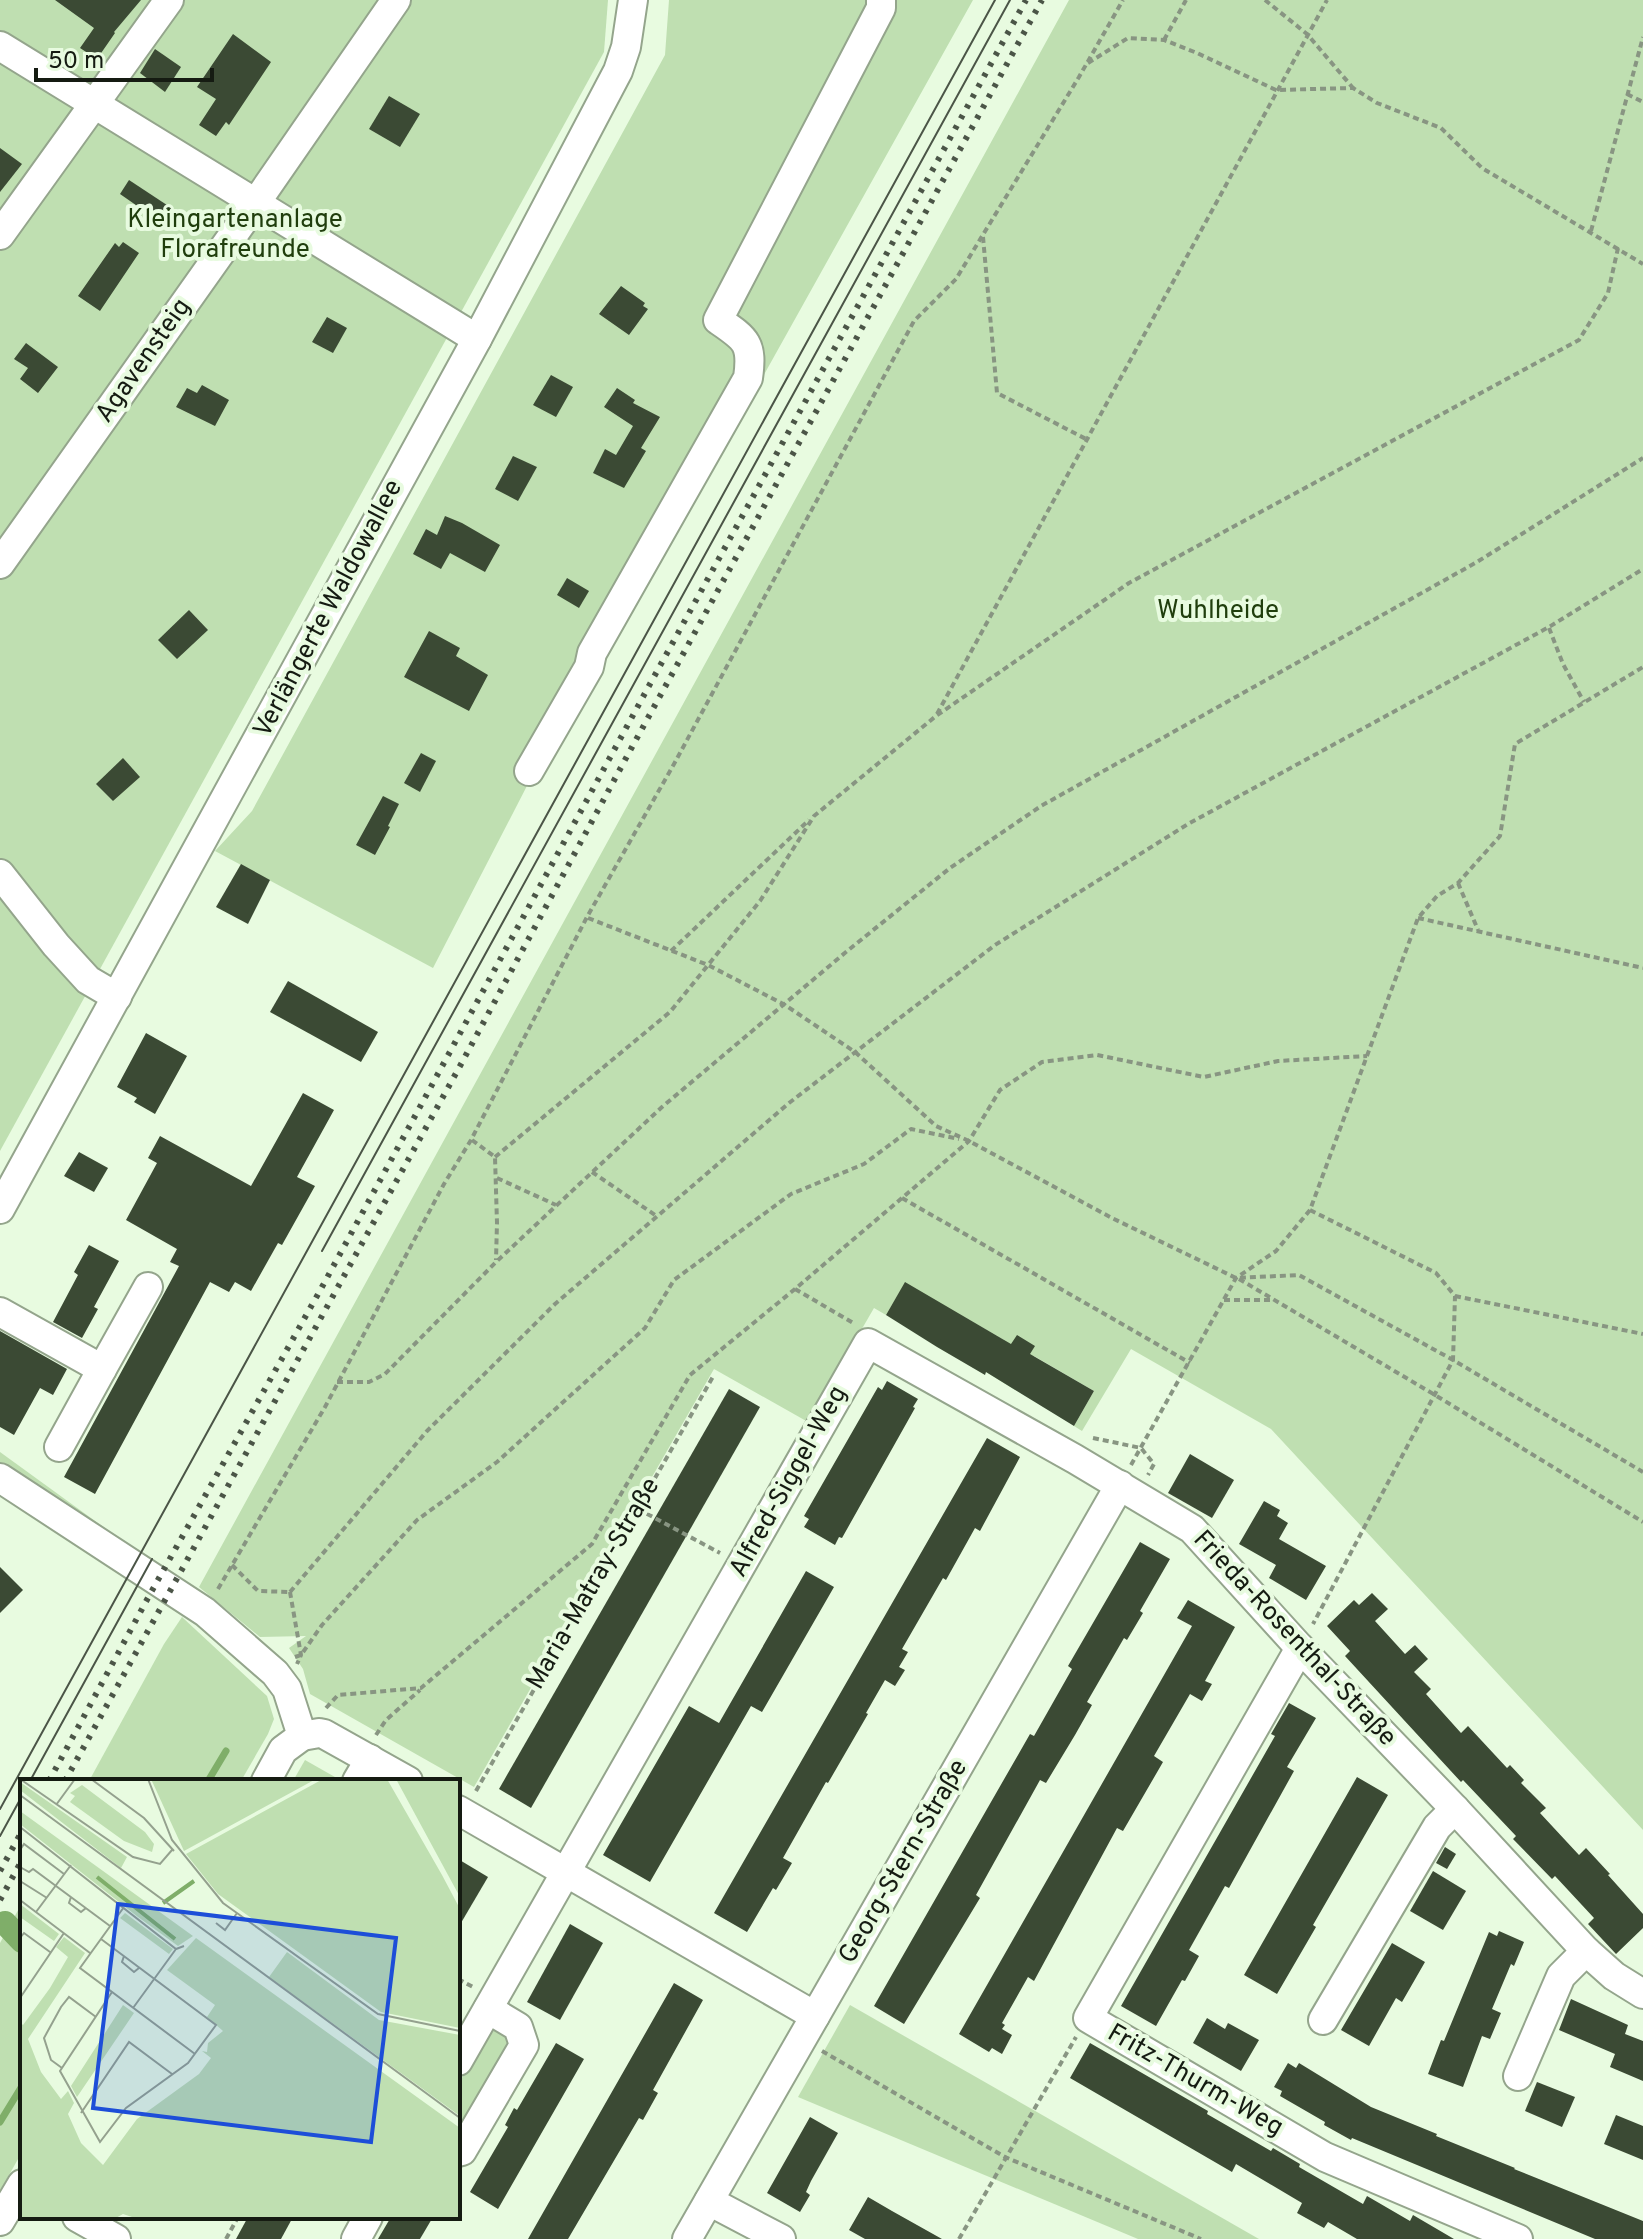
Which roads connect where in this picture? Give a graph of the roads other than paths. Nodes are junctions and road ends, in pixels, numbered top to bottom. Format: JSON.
{"nodes":[{"id":1,"x":169,"y":0,"type":"edge"},
{"id":2,"x":396,"y":0,"type":"edge"},
{"id":3,"x":633,"y":0,"type":"edge"},
{"id":4,"x":881,"y":0,"type":"edge"},
{"id":5,"x":0,"y":46,"type":"edge"},
{"id":6,"x":95,"y":105,"type":"junction"},
{"id":7,"x":255,"y":204,"type":"junction"},
{"id":8,"x":0,"y":235,"type":"edge"},
{"id":9,"x":477,"y":339,"type":"junction"},
{"id":10,"x":0,"y":564,"type":"edge"},
{"id":11,"x":529,"y":771,"type":"dead end"},
{"id":12,"x":0,"y":874,"type":"edge"},
{"id":13,"x":117,"y":997,"type":"junction"},
{"id":14,"x":0,"y":1209,"type":"edge"},
{"id":15,"x":148,"y":1287,"type":"dead end"},
{"id":16,"x":0,"y":1312,"type":"edge"},
{"id":17,"x":102,"y":1369,"type":"junction"},
{"id":18,"x":59,"y":1447,"type":"dead end"},
{"id":19,"x":0,"y":1478,"type":"edge"},
{"id":20,"x":1131,"y":1485,"type":"junction"},
{"id":21,"x":1300,"y":1648,"type":"junction"},
{"id":22,"x":302,"y":1736,"type":"junction"},
{"id":23,"x":364,"y":1765,"type":"edge"},
{"id":24,"x":267,"y":1779,"type":"edge"},
{"id":25,"x":402,"y":1779,"type":"edge"},
{"id":26,"x":466,"y":1802,"type":"edge"},
{"id":27,"x":1455,"y":1809,"type":"junction"},
{"id":28,"x":566,"y":1872,"type":"junction"},
{"id":29,"x":1586,"y":1951,"type":"junction"},
{"id":30,"x":1643,"y":1994,"type":"edge"},
{"id":31,"x":488,"y":2009,"type":"junction"},
{"id":32,"x":815,"y":2016,"type":"junction"},
{"id":33,"x":1323,"y":2020,"type":"dead end"},
{"id":34,"x":460,"y":2058,"type":"edge"},
{"id":35,"x":1518,"y":2076,"type":"dead end"},
{"id":36,"x":460,"y":2152,"type":"edge"},
{"id":37,"x":20,"y":2188,"type":"edge"},
{"id":38,"x":709,"y":2201,"type":"junction"},
{"id":39,"x":83,"y":2219,"type":"edge"},
{"id":40,"x":367,"y":2219,"type":"edge"},
{"id":41,"x":0,"y":2221,"type":"edge"},
{"id":42,"x":111,"y":2229,"type":"edge"},
{"id":43,"x":356,"y":2239,"type":"edge"},
{"id":44,"x":687,"y":2239,"type":"edge"},
{"id":45,"x":781,"y":2239,"type":"edge"},
{"id":46,"x":1518,"y":2239,"type":"edge"}],
"edges":[{"from":1,"to":6,"type":"street"},
{"from":2,"to":7,"type":"street","name":"Agavensteig"},
{"from":3,"to":9,"type":"street","name":"Verlängerte Waldowallee"},
{"from":4,"to":11,"type":"street"},
{"from":5,"to":6,"type":"street"},
{"from":6,"to":7,"type":"street"},
{"from":6,"to":8,"type":"street"},
{"from":7,"to":9,"type":"street"},
{"from":7,"to":10,"type":"street","name":"Agavensteig"},
{"from":9,"to":13,"type":"street","name":"Verlängerte Waldowallee"},
{"from":12,"to":13,"type":"street"},
{"from":13,"to":14,"type":"street","name":"Verlängerte Waldowallee"},
{"from":15,"to":17,"type":"street"},
{"from":16,"to":17,"type":"street"},
{"from":17,"to":18,"type":"street"},
{"from":19,"to":22,"type":"street"},
{"from":20,"to":21,"type":"street","name":"Frieda-Rosenthal-Straße"},
{"from":20,"to":28,"type":"street","name":"Alfred-Siggel-Weg"},
{"from":20,"to":32,"type":"street","name":"Georg-Stern-Straße"},
{"from":21,"to":27,"type":"street","name":"Frieda-Rosenthal-Straße"},
{"from":21,"to":46,"type":"street","name":"Fritz-Thurm-Weg"},
{"from":22,"to":23,"type":"street"},
{"from":22,"to":24,"type":"street"},
{"from":23,"to":25,"type":"street"},
{"from":26,"to":28,"type":"street"},
{"from":27,"to":29,"type":"street","name":"Frieda-Rosenthal-Straße"},
{"from":27,"to":33,"type":"street"},
{"from":28,"to":31,"type":"street","name":"Alfred-Siggel-Weg"},
{"from":28,"to":32,"type":"street"},
{"from":29,"to":30,"type":"street","name":"Frieda-Rosenthal-Straße"},
{"from":29,"to":35,"type":"street"},
{"from":31,"to":34,"type":"street","name":"Alfred-Siggel-Weg"},
{"from":31,"to":36,"type":"street"},
{"from":32,"to":38,"type":"street","name":"Georg-Stern-Straße"},
{"from":37,"to":41,"type":"street"},
{"from":38,"to":44,"type":"street","name":"Georg-Stern-Straße"},
{"from":38,"to":45,"type":"street"},
{"from":39,"to":42,"type":"street"},
{"from":40,"to":43,"type":"street"}]}
